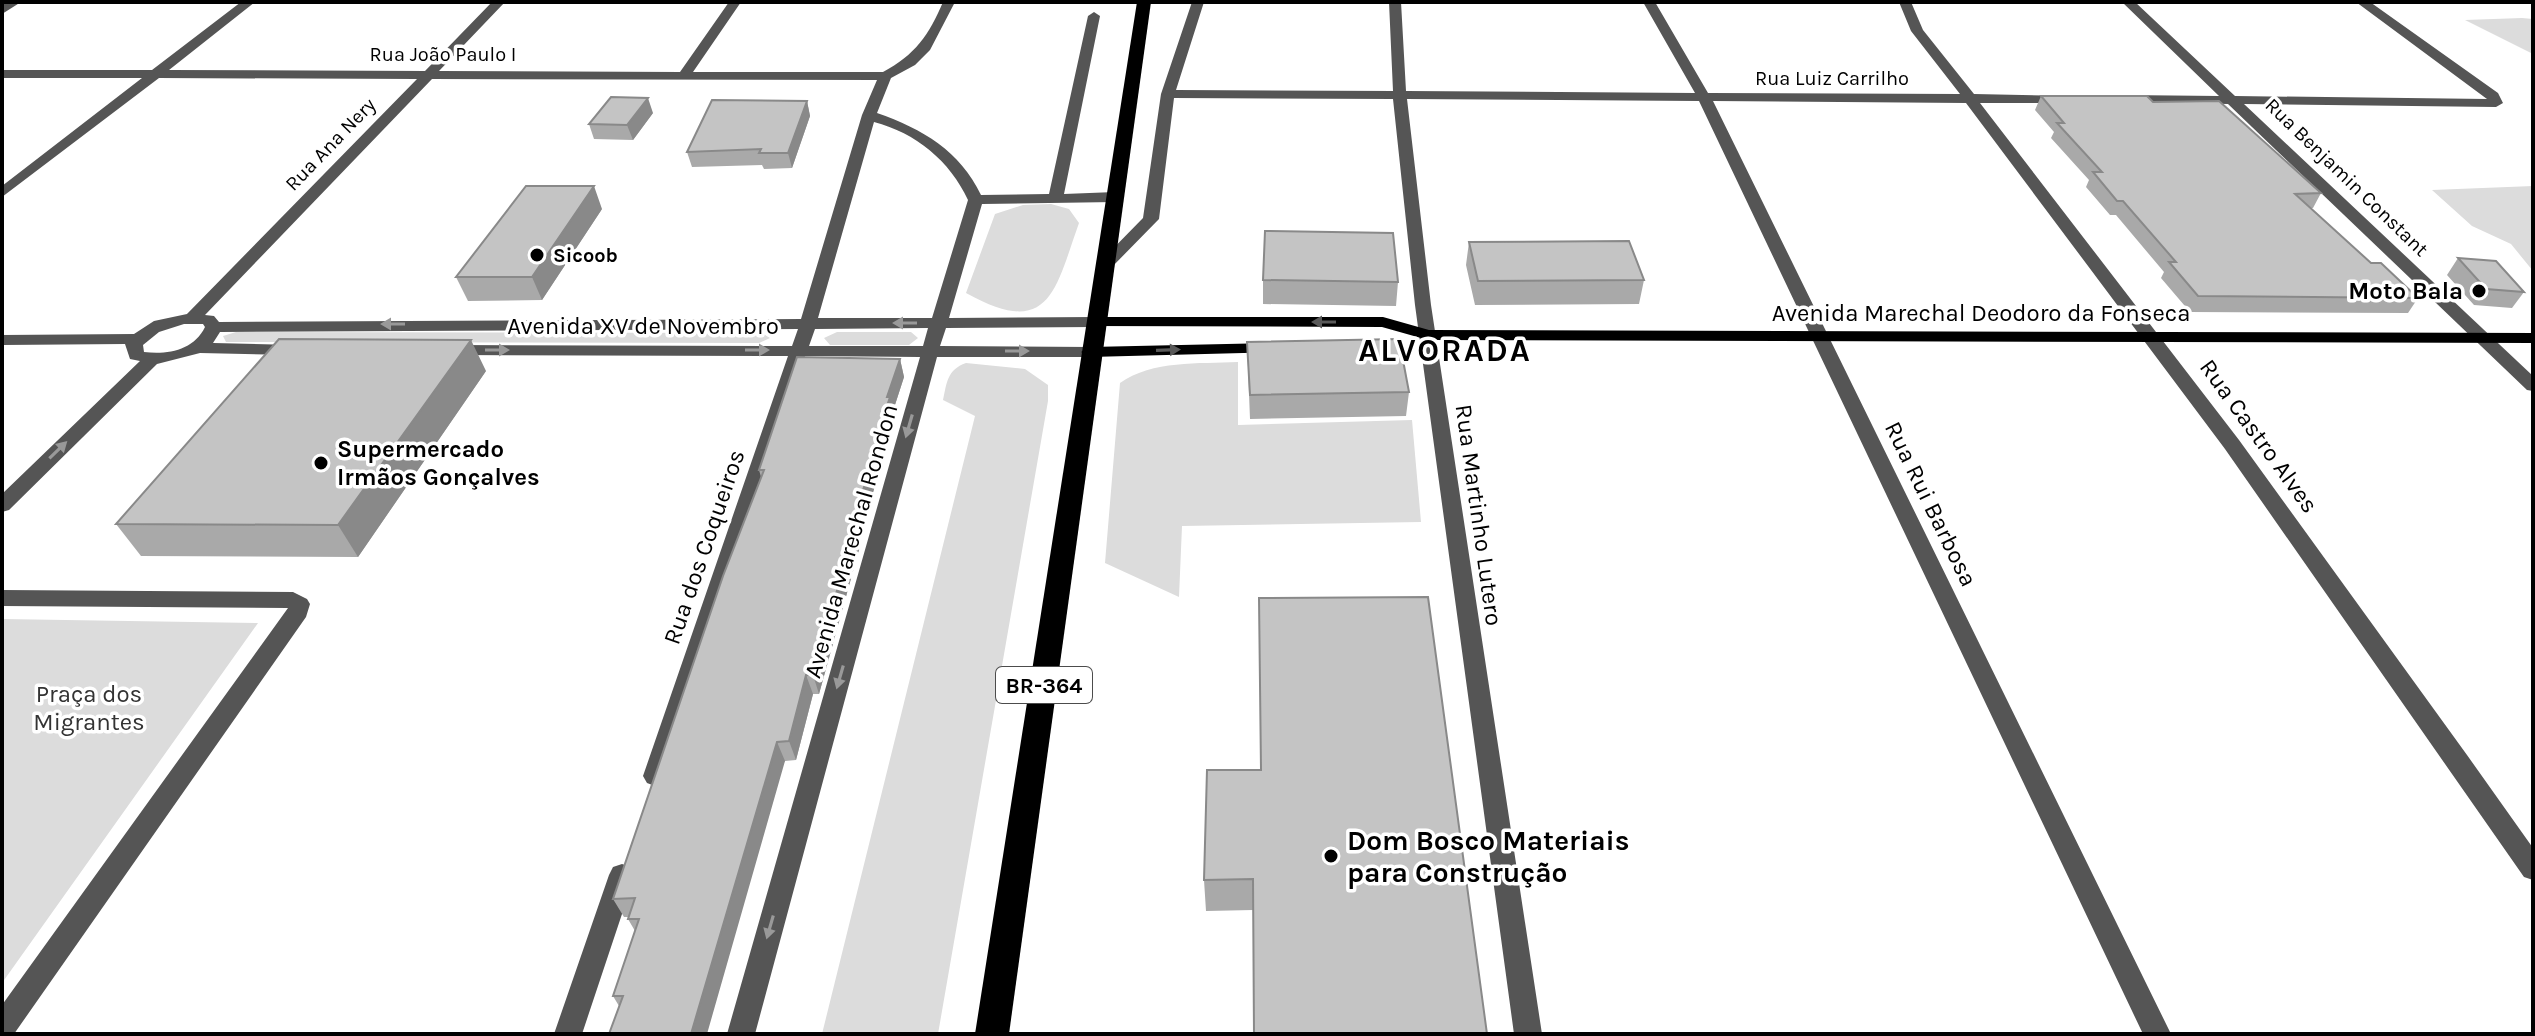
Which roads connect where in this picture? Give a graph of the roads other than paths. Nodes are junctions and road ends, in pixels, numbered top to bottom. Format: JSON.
{"nodes":[{"id":1,"x":15,"y":2,"type":"edge"},
{"id":2,"x":249,"y":2,"type":"edge"},
{"id":3,"x":499,"y":2,"type":"edge"},
{"id":4,"x":735,"y":2,"type":"edge"},
{"id":5,"x":949,"y":2,"type":"edge"},
{"id":6,"x":1144,"y":2,"type":"edge"},
{"id":7,"x":1198,"y":2,"type":"edge"},
{"id":8,"x":1395,"y":2,"type":"edge"},
{"id":9,"x":1649,"y":2,"type":"edge"},
{"id":10,"x":1905,"y":2,"type":"edge"},
{"id":11,"x":2128,"y":2,"type":"edge"},
{"id":12,"x":2362,"y":2,"type":"edge"},
{"id":13,"x":2,"y":10,"type":"edge"},
{"id":14,"x":1094,"y":16,"type":"dead end"},
{"id":15,"x":2,"y":74,"type":"edge"},
{"id":16,"x":156,"y":74,"type":"junction"},
{"id":17,"x":427,"y":74,"type":"junction"},
{"id":18,"x":685,"y":74,"type":"junction"},
{"id":19,"x":885,"y":76,"type":"junction"},
{"id":20,"x":1168,"y":94,"type":"junction"},
{"id":21,"x":1400,"y":97,"type":"junction"},
{"id":22,"x":1704,"y":97,"type":"junction"},
{"id":23,"x":2079,"y":99,"type":"edge"},
{"id":24,"x":2109,"y":99,"type":"edge"},
{"id":25,"x":2232,"y":99,"type":"junction"},
{"id":26,"x":1971,"y":100,"type":"junction"},
{"id":27,"x":869,"y":115,"type":"junction"},
{"id":28,"x":2,"y":193,"type":"edge"},
{"id":29,"x":1056,"y":197,"type":"junction"},
{"id":30,"x":1115,"y":197,"type":"junction"},
{"id":31,"x":976,"y":200,"type":"junction"},
{"id":32,"x":1104,"y":266,"type":"junction"},
{"id":33,"x":192,"y":318,"type":"junction"},
{"id":34,"x":1095,"y":322,"type":"junction"},
{"id":35,"x":808,"y":323,"type":"junction"},
{"id":36,"x":938,"y":323,"type":"junction"},
{"id":37,"x":214,"y":327,"type":"junction"},
{"id":38,"x":1428,"y":335,"type":"junction"},
{"id":39,"x":1821,"y":336,"type":"junction"},
{"id":40,"x":2155,"y":338,"type":"junction"},
{"id":41,"x":2533,"y":338,"type":"edge"},
{"id":42,"x":138,"y":339,"type":"junction"},
{"id":43,"x":2485,"y":339,"type":"junction"},
{"id":44,"x":2,"y":340,"type":"edge"},
{"id":45,"x":1399,"y":343,"type":"edge"},
{"id":46,"x":195,"y":348,"type":"junction"},
{"id":47,"x":1291,"y":348,"type":"edge"},
{"id":48,"x":309,"y":350,"type":"edge"},
{"id":49,"x":433,"y":350,"type":"edge"},
{"id":50,"x":798,"y":350,"type":"junction"},
{"id":51,"x":930,"y":351,"type":"junction"},
{"id":52,"x":1090,"y":352,"type":"junction"},
{"id":53,"x":152,"y":359,"type":"junction"},
{"id":54,"x":2533,"y":386,"type":"edge"},
{"id":55,"x":2,"y":505,"type":"edge"},
{"id":56,"x":2,"y":598,"type":"edge"},
{"id":57,"x":648,"y":796,"type":"edge"},
{"id":58,"x":628,"y":855,"type":"edge"},
{"id":59,"x":2533,"y":869,"type":"edge"},
{"id":60,"x":2,"y":1028,"type":"edge"},
{"id":61,"x":568,"y":1034,"type":"edge"},
{"id":62,"x":741,"y":1034,"type":"edge"},
{"id":63,"x":992,"y":1034,"type":"edge"},
{"id":64,"x":1528,"y":1034,"type":"edge"},
{"id":65,"x":2157,"y":1034,"type":"edge"}],
"edges":[{"from":1,"to":13,"type":"street"},
{"from":2,"to":16,"type":"street"},
{"from":3,"to":17,"type":"street","name":"Rua Ana Nery"},
{"from":4,"to":18,"type":"street"},
{"from":5,"to":19,"type":"street"},
{"from":6,"to":30,"type":"highway","number":"BR-364"},
{"from":7,"to":20,"type":"street"},
{"from":8,"to":21,"type":"street","name":"Rua Martinho Lutero"},
{"from":9,"to":22,"type":"street","name":"Rua Rui Barbosa"},
{"from":10,"to":26,"type":"street","name":"Rua Castro Alves"},
{"from":11,"to":25,"type":"street","name":"Rua Benjamin Constant"},
{"from":12,"to":25,"type":"street"},
{"from":14,"to":29,"type":"street"},
{"from":15,"to":16,"type":"street","name":"Rua João Paulo I"},
{"from":16,"to":17,"type":"street","name":"Rua João Paulo I"},
{"from":16,"to":28,"type":"street"},
{"from":17,"to":18,"type":"street","name":"Rua João Paulo I"},
{"from":17,"to":33,"type":"street","name":"Rua Ana Nery"},
{"from":18,"to":19,"type":"street","name":"Rua João Paulo I"},
{"from":19,"to":27,"type":"street","name":"Rua dos Coqueiros"},
{"from":20,"to":21,"type":"street","name":"Rua Luiz Carrilho"},
{"from":20,"to":32,"type":"street"},
{"from":21,"to":22,"type":"street","name":"Rua Luiz Carrilho"},
{"from":21,"to":38,"type":"street","name":"Rua Martinho Lutero"},
{"from":22,"to":26,"type":"street","name":"Rua Luiz Carrilho"},
{"from":22,"to":39,"type":"street","name":"Rua Rui Barbosa"},
{"from":23,"to":26,"type":"street","name":"Rua Luiz Carrilho"},
{"from":24,"to":25,"type":"street"},
{"from":25,"to":43,"type":"street","name":"Rua Benjamin Constant"},
{"from":26,"to":40,"type":"street","name":"Rua Castro Alves"},
{"from":27,"to":31,"type":"street"},
{"from":27,"to":35,"type":"street","name":"Rua dos Coqueiros"},
{"from":29,"to":30,"type":"street"},
{"from":29,"to":31,"type":"street"},
{"from":30,"to":32,"type":"highway","number":"BR-364"},
{"from":31,"to":36,"type":"street","name":"Avenida Marechal Rondon"},
{"from":32,"to":34,"type":"highway","number":"BR-364"},
{"from":33,"to":37,"type":"street"},
{"from":33,"to":42,"type":"street"},
{"from":34,"to":36,"type":"street","name":"Avenida XV de Novembro"},
{"from":38,"to":34,"type":"main road","name":"Avenida Marechal Deodoro da Fonseca","one_way":true},
{"from":34,"to":52,"type":"highway","number":"BR-364"},
{"from":36,"to":35,"type":"street","name":"Avenida XV de Novembro","one_way":true},
{"from":35,"to":37,"type":"street","name":"Avenida XV de Novembro","one_way":true},
{"from":35,"to":50,"type":"street","name":"Rua dos Coqueiros"},
{"from":36,"to":51,"type":"street","name":"Avenida Marechal Rondon"},
{"from":37,"to":46,"type":"street"},
{"from":38,"to":39,"type":"main road","name":"Avenida Marechal Deodoro da Fonseca"},
{"from":38,"to":45,"type":"main road","name":"Avenida Marechal Deodoro da Fonseca"},
{"from":38,"to":64,"type":"street","name":"Rua Martinho Lutero"},
{"from":39,"to":40,"type":"main road","name":"Avenida Marechal Deodoro da Fonseca"},
{"from":39,"to":65,"type":"street","name":"Rua Rui Barbosa"},
{"from":40,"to":43,"type":"main road","name":"Avenida Marechal Deodoro da Fonseca"},
{"from":40,"to":59,"type":"street","name":"Rua Castro Alves"},
{"from":41,"to":43,"type":"main road","name":"Avenida Marechal Deodoro da Fonseca"},
{"from":42,"to":44,"type":"street"},
{"from":42,"to":53,"type":"street"},
{"from":43,"to":54,"type":"street","name":"Rua Benjamin Constant"},
{"from":46,"to":48,"type":"street"},
{"from":46,"to":53,"type":"street"},
{"from":52,"to":47,"type":"main road","one_way":true},
{"from":49,"to":50,"type":"street","name":"Avenida XV de Novembro","one_way":true},
{"from":50,"to":51,"type":"street","name":"Avenida XV de Novembro"},
{"from":50,"to":57,"type":"street","name":"Rua dos Coqueiros"},
{"from":51,"to":52,"type":"street","name":"Avenida XV de Novembro","one_way":true},
{"from":51,"to":62,"type":"street","name":"Avenida Marechal Rondon","one_way":true},
{"from":52,"to":63,"type":"highway","number":"BR-364"},
{"from":55,"to":53,"type":"street","one_way":true},
{"from":56,"to":60,"type":"street"},
{"from":58,"to":61,"type":"street"}]}
